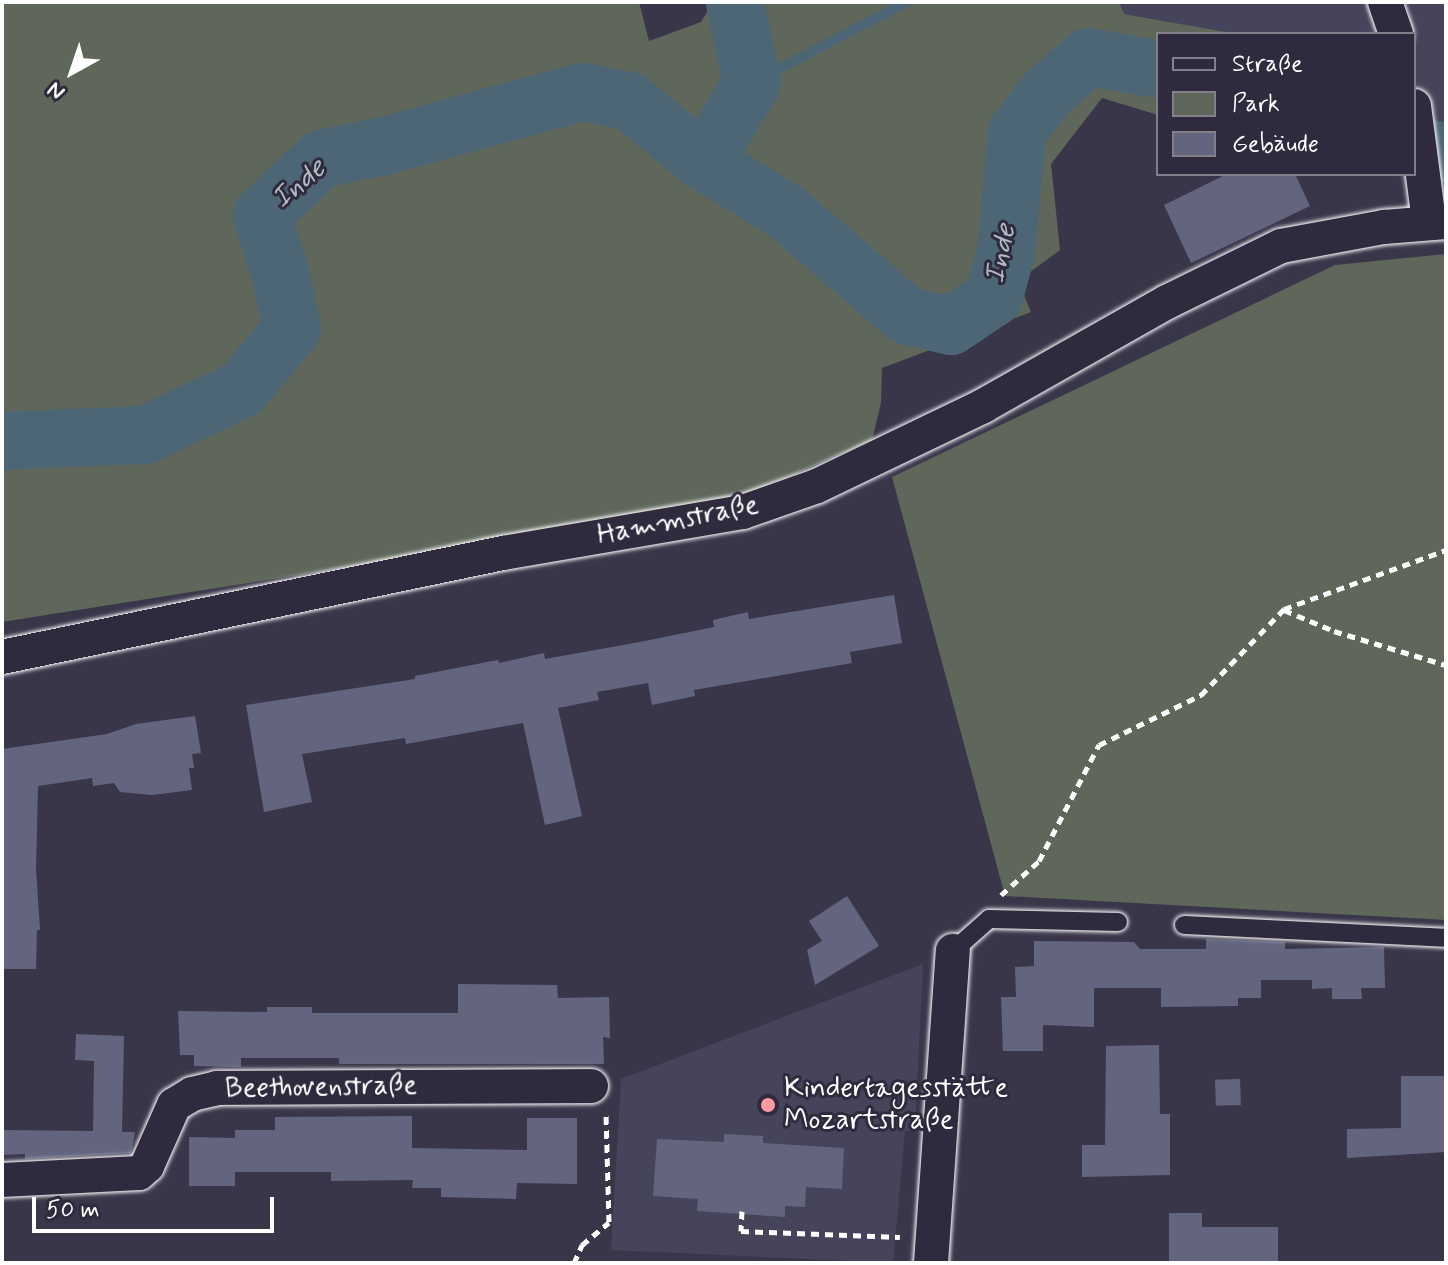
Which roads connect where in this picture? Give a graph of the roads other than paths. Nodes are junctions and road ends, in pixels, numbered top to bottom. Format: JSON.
{"nodes":[{"id":1,"x":1385,"y":2,"type":"edge"},
{"id":2,"x":1395,"y":32,"type":"edge"},
{"id":3,"x":1416,"y":119,"type":"edge"},
{"id":4,"x":1438,"y":222,"type":"edge"},
{"id":5,"x":2,"y":657,"type":"edge"},
{"id":6,"x":1118,"y":922,"type":"dead end"},
{"id":7,"x":1184,"y":925,"type":"dead end"},
{"id":8,"x":1446,"y":938,"type":"edge"},
{"id":9,"x":953,"y":951,"type":"joint"},
{"id":10,"x":598,"y":1097,"type":"road end"},
{"id":11,"x":2,"y":1180,"type":"edge"},
{"id":12,"x":932,"y":1251,"type":"edge"}],
"edges":[{"from":1,"to":2,"type":"street"},
{"from":3,"to":4,"type":"street"},
{"from":4,"to":5,"type":"street","name":"Hammstraße"},
{"from":6,"to":9,"type":"lane"},
{"from":7,"to":8,"type":"lane"},
{"from":9,"to":12,"type":"street"},
{"from":10,"to":11,"type":"street","name":"Beethovenstraße"}]}
